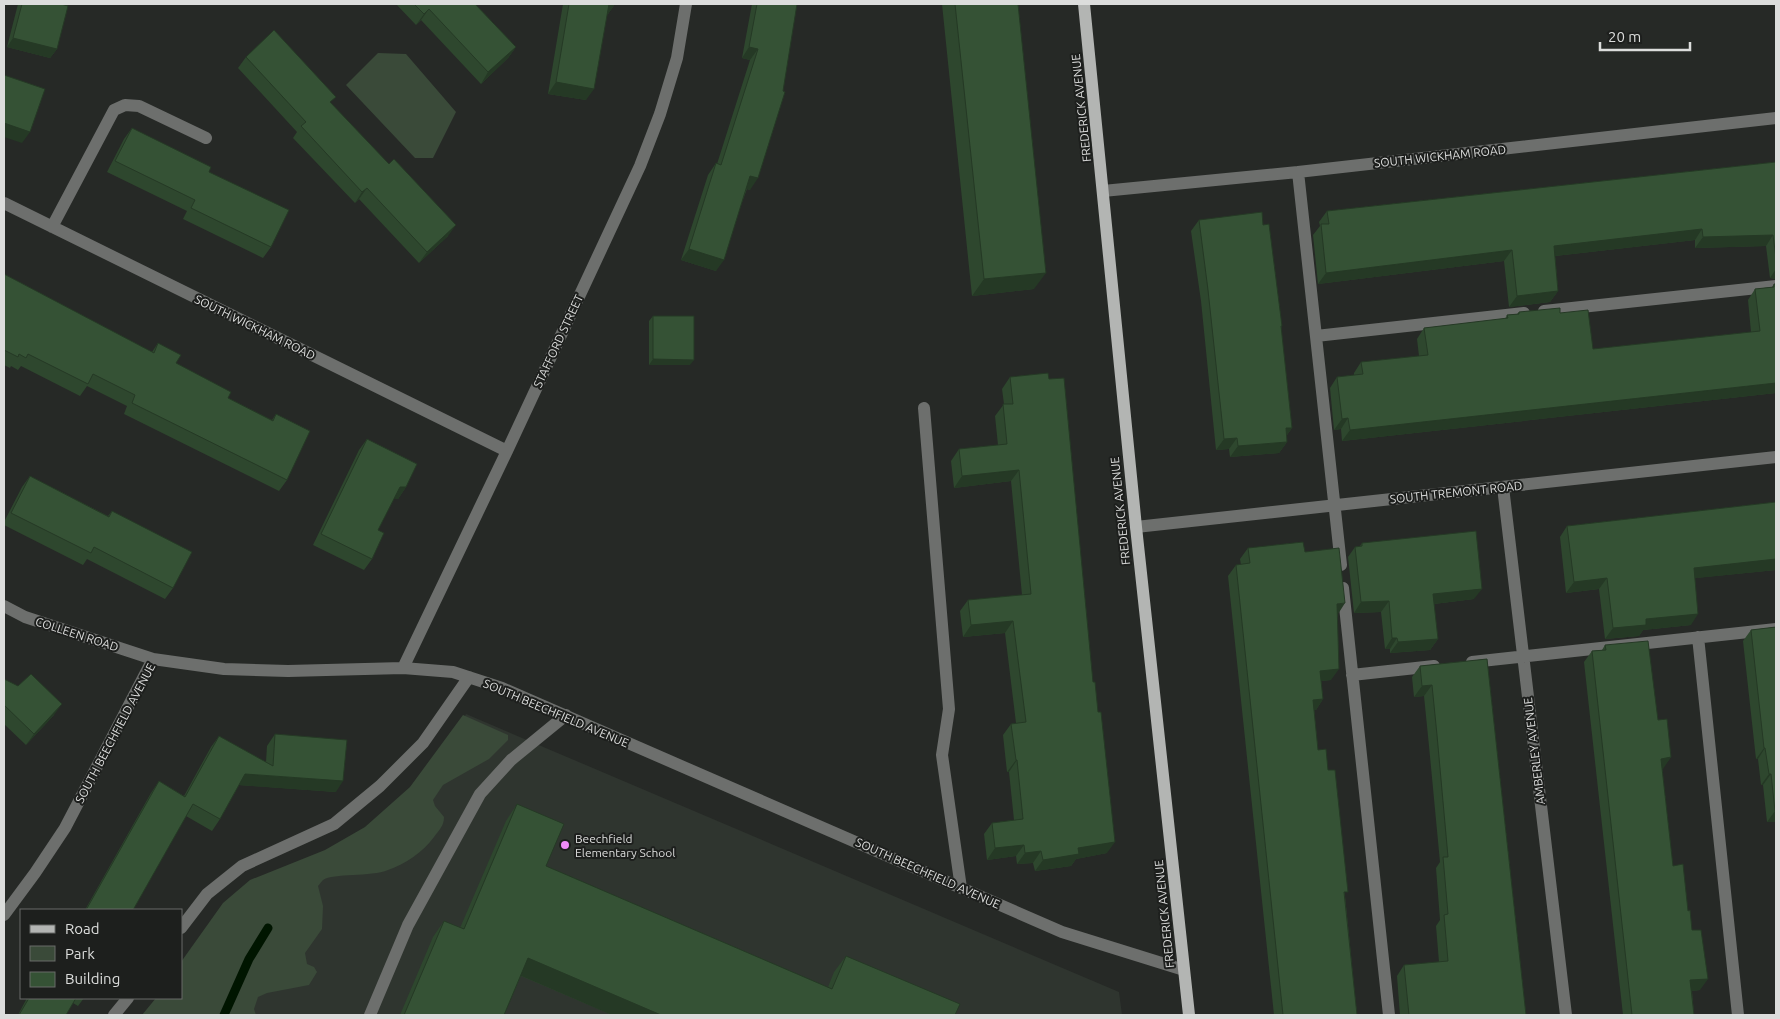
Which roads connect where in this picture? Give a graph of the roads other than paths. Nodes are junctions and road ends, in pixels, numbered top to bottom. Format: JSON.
{"nodes":[{"id":1,"x":686,"y":4,"type":"edge"},
{"id":2,"x":1084,"y":4,"type":"edge"},
{"id":3,"x":1776,"y":118,"type":"edge"},
{"id":4,"x":206,"y":138,"type":"dead end"},
{"id":5,"x":1298,"y":172,"type":"junction"},
{"id":6,"x":1102,"y":191,"type":"junction"},
{"id":7,"x":4,"y":203,"type":"edge"},
{"id":8,"x":52,"y":227,"type":"junction"},
{"id":9,"x":1776,"y":286,"type":"edge"},
{"id":10,"x":1316,"y":336,"type":"junction"},
{"id":11,"x":924,"y":408,"type":"dead end"},
{"id":12,"x":507,"y":451,"type":"junction"},
{"id":13,"x":1776,"y":457,"type":"edge"},
{"id":14,"x":1503,"y":487,"type":"junction"},
{"id":15,"x":1334,"y":506,"type":"junction"},
{"id":16,"x":1136,"y":527,"type":"junction"},
{"id":17,"x":4,"y":606,"type":"edge"},
{"id":18,"x":1776,"y":629,"type":"edge"},
{"id":19,"x":1698,"y":638,"type":"junction"},
{"id":20,"x":1523,"y":657,"type":"junction"},
{"id":21,"x":152,"y":659,"type":"junction"},
{"id":22,"x":403,"y":668,"type":"junction"},
{"id":23,"x":1352,"y":675,"type":"junction"},
{"id":24,"x":469,"y":677,"type":"junction"},
{"id":25,"x":566,"y":716,"type":"junction"},
{"id":26,"x":961,"y":888,"type":"junction"},
{"id":27,"x":4,"y":915,"type":"edge"},
{"id":28,"x":182,"y":927,"type":"edge"},
{"id":29,"x":1184,"y":970,"type":"junction"},
{"id":30,"x":127,"y":999,"type":"edge"},
{"id":31,"x":114,"y":1015,"type":"edge"},
{"id":32,"x":370,"y":1015,"type":"edge"},
{"id":33,"x":1189,"y":1015,"type":"edge"},
{"id":34,"x":1389,"y":1015,"type":"edge"},
{"id":35,"x":1566,"y":1015,"type":"edge"},
{"id":36,"x":1738,"y":1015,"type":"edge"}],
"edges":[{"from":1,"to":12,"type":"street","name":"STAFFORD STREET"},
{"from":2,"to":6,"type":"main road","name":"FREDERICK AVENUE"},
{"from":3,"to":5,"type":"street","name":"SOUTH WICKHAM ROAD"},
{"from":4,"to":8,"type":"street"},
{"from":5,"to":6,"type":"street","name":"SOUTH WICKHAM ROAD"},
{"from":5,"to":10,"type":"street"},
{"from":6,"to":16,"type":"main road","name":"FREDERICK AVENUE"},
{"from":7,"to":8,"type":"street","name":"SOUTH WICKHAM ROAD"},
{"from":8,"to":12,"type":"street","name":"SOUTH WICKHAM ROAD"},
{"from":9,"to":10,"type":"street"},
{"from":10,"to":15,"type":"street"},
{"from":11,"to":26,"type":"street"},
{"from":12,"to":22,"type":"street","name":"STAFFORD STREET"},
{"from":13,"to":14,"type":"street","name":"SOUTH TREMONT ROAD"},
{"from":14,"to":15,"type":"street","name":"SOUTH TREMONT ROAD"},
{"from":14,"to":20,"type":"street","name":"AMBERLEY AVENUE"},
{"from":15,"to":16,"type":"street","name":"SOUTH TREMONT ROAD"},
{"from":15,"to":23,"type":"street"},
{"from":16,"to":29,"type":"main road","name":"FREDERICK AVENUE"},
{"from":17,"to":21,"type":"street","name":"COLLEEN ROAD"},
{"from":18,"to":19,"type":"street"},
{"from":19,"to":20,"type":"street"},
{"from":19,"to":36,"type":"street"},
{"from":20,"to":23,"type":"street"},
{"from":20,"to":35,"type":"street","name":"AMBERLEY AVENUE"},
{"from":21,"to":22,"type":"street","name":"SOUTH BEECHFIELD AVENUE"},
{"from":21,"to":27,"type":"street","name":"SOUTH BEECHFIELD AVENUE"},
{"from":22,"to":24,"type":"street","name":"SOUTH BEECHFIELD AVENUE"},
{"from":23,"to":34,"type":"street"},
{"from":24,"to":25,"type":"street","name":"SOUTH BEECHFIELD AVENUE"},
{"from":24,"to":28,"type":"street"},
{"from":25,"to":26,"type":"street","name":"SOUTH BEECHFIELD AVENUE"},
{"from":25,"to":32,"type":"street"},
{"from":26,"to":29,"type":"street","name":"SOUTH BEECHFIELD AVENUE"},
{"from":29,"to":33,"type":"main road","name":"FREDERICK AVENUE"},
{"from":30,"to":31,"type":"street"}]}
